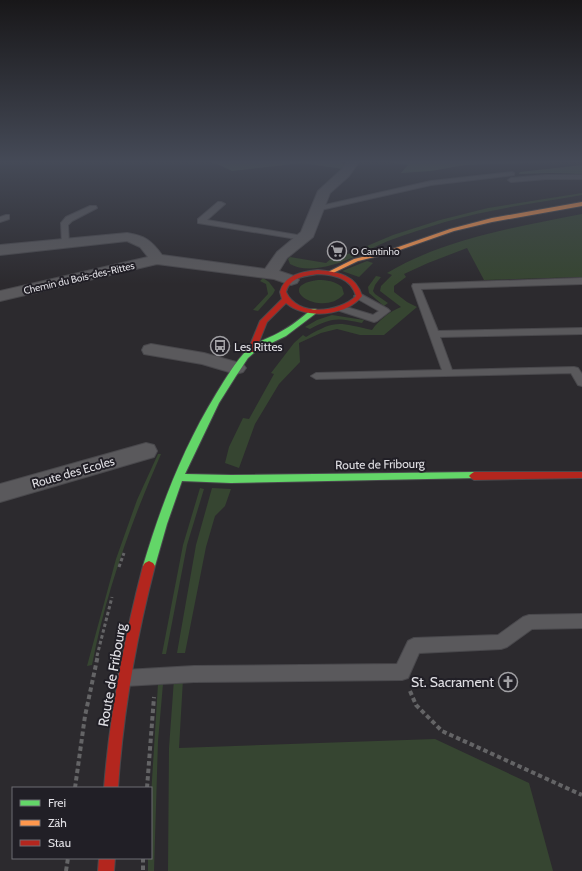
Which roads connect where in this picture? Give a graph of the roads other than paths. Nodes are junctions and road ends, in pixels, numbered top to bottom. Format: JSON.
{"nodes":[{"id":1,"x":319,"y":203,"type":"edge"},
{"id":2,"x":344,"y":203,"type":"edge"},
{"id":3,"x":221,"y":204,"type":"dead end"},
{"id":4,"x":582,"y":204,"type":"edge"},
{"id":5,"x":93,"y":208,"type":"dead end"},
{"id":6,"x":316,"y":209,"type":"junction"},
{"id":7,"x":303,"y":238,"type":"junction"},
{"id":8,"x":65,"y":243,"type":"junction"},
{"id":9,"x":0,"y":250,"type":"edge"},
{"id":10,"x":389,"y":252,"type":"junction"},
{"id":11,"x":157,"y":259,"type":"junction"},
{"id":12,"x":378,"y":264,"type":"dead end"},
{"id":13,"x":329,"y":273,"type":"junction"},
{"id":14,"x":270,"y":274,"type":"junction"},
{"id":15,"x":291,"y":280,"type":"junction"},
{"id":16,"x":582,"y":281,"type":"edge"},
{"id":17,"x":0,"y":296,"type":"edge"},
{"id":18,"x":359,"y":296,"type":"junction"},
{"id":19,"x":286,"y":299,"type":"junction"},
{"id":20,"x":343,"y":309,"type":"junction"},
{"id":21,"x":315,"y":311,"type":"junction"},
{"id":22,"x":582,"y":331,"type":"edge"},
{"id":23,"x":434,"y":334,"type":"junction"},
{"id":24,"x":151,"y":350,"type":"dead end"},
{"id":25,"x":252,"y":350,"type":"junction"},
{"id":26,"x":236,"y":368,"type":"junction"},
{"id":27,"x":448,"y":373,"type":"junction"},
{"id":28,"x":316,"y":376,"type":"dead end"},
{"id":29,"x":582,"y":382,"type":"edge"},
{"id":30,"x":146,"y":452,"type":"dead end"},
{"id":31,"x":582,"y":475,"type":"edge"},
{"id":32,"x":178,"y":478,"type":"junction"},
{"id":33,"x":0,"y":493,"type":"edge"},
{"id":34,"x":582,"y":621,"type":"edge"},
{"id":35,"x":124,"y":678,"type":"junction"},
{"id":36,"x":111,"y":787,"type":"edge"},
{"id":37,"x":107,"y":859,"type":"edge"},
{"id":38,"x":106,"y":871,"type":"edge"}],
"edges":[{"from":1,"to":6,"type":"street"},
{"from":2,"to":6,"type":"lane"},
{"from":3,"to":7,"type":"lane"},
{"from":4,"to":10,"type":"main road"},
{"from":5,"to":8,"type":"lane"},
{"from":6,"to":7,"type":"street"},
{"from":7,"to":14,"type":"street"},
{"from":8,"to":9,"type":"street"},
{"from":8,"to":11,"type":"street"},
{"from":10,"to":12,"type":"main road"},
{"from":10,"to":13,"type":"main road"},
{"from":11,"to":14,"type":"street","name":"Chemin du Bois-des-Rittes"},
{"from":11,"to":17,"type":"street","name":"Chemin du Bois-des-Rittes"},
{"from":13,"to":15,"type":"main road"},
{"from":13,"to":18,"type":"main road"},
{"from":14,"to":15,"type":"street","name":"Chemin du Bois-des-Rittes"},
{"from":15,"to":19,"type":"main road"},
{"from":16,"to":23,"type":"lane"},
{"from":18,"to":20,"type":"main road"},
{"from":18,"to":20,"type":"lane"},
{"from":19,"to":21,"type":"main road"},
{"from":19,"to":25,"type":"main road","name":"Route de Fribourg"},
{"from":20,"to":21,"type":"main road"},
{"from":21,"to":25,"type":"main road","name":"Route de Fribourg"},
{"from":22,"to":23,"type":"lane"},
{"from":23,"to":27,"type":"lane"},
{"from":24,"to":26,"type":"street"},
{"from":25,"to":26,"type":"main road","name":"Route de Fribourg"},
{"from":26,"to":32,"type":"main road","name":"Route de Fribourg"},
{"from":27,"to":28,"type":"lane"},
{"from":27,"to":29,"type":"lane"},
{"from":30,"to":33,"type":"street","name":"Route des Ecoles"},
{"from":31,"to":32,"type":"main road","name":"Route de Fribourg"},
{"from":32,"to":35,"type":"main road","name":"Route de Fribourg"},
{"from":34,"to":35,"type":"lane"},
{"from":35,"to":36,"type":"main road","name":"Route de Fribourg"},
{"from":37,"to":38,"type":"main road"}]}
